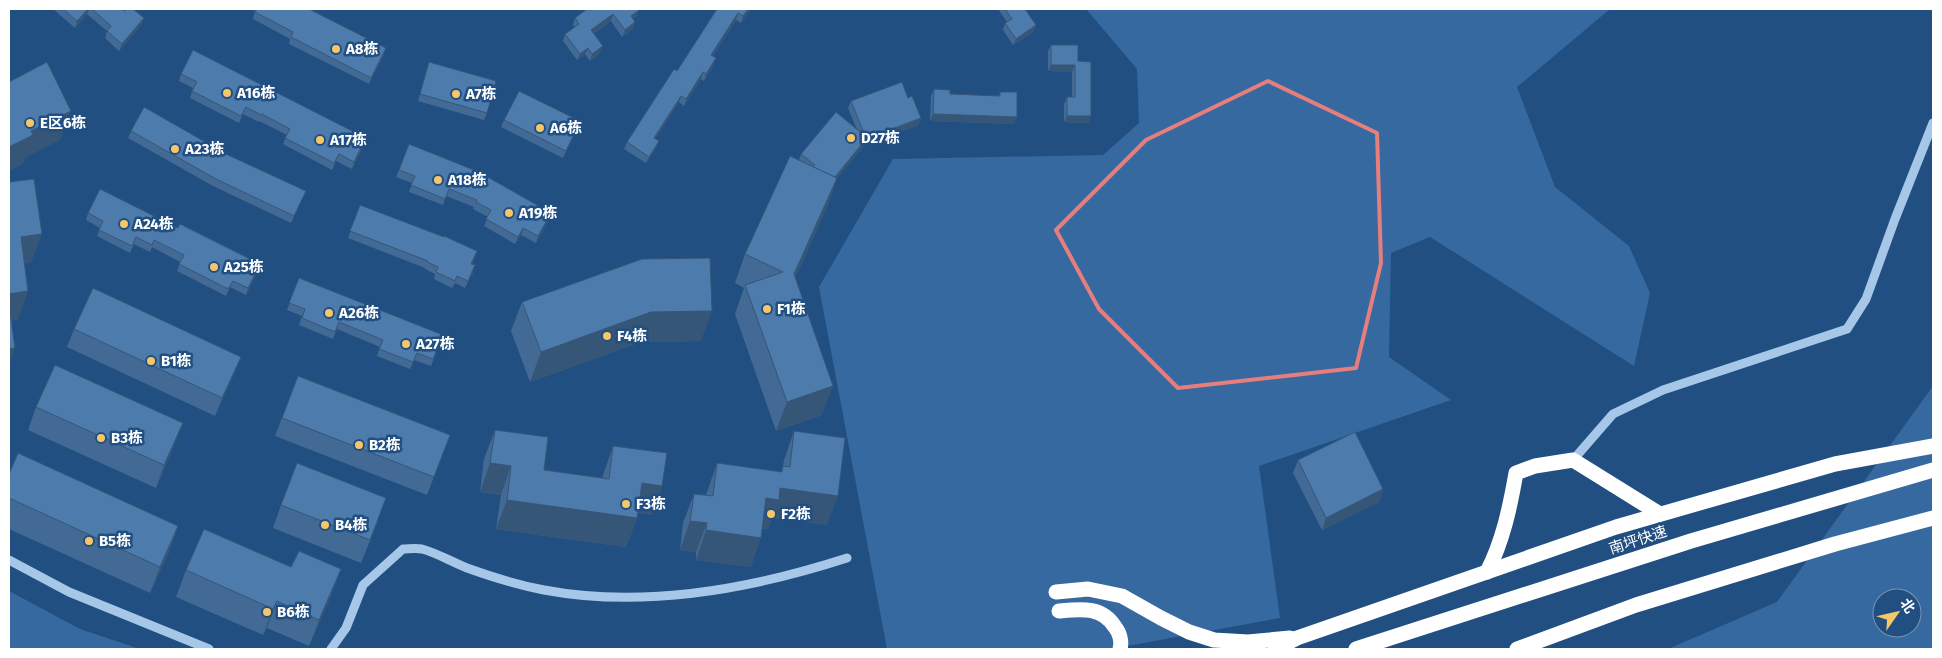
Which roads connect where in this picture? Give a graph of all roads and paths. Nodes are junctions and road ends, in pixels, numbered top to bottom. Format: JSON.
{"nodes":[{"id":1,"x":1933,"y":123,"type":"edge"},
{"id":2,"x":1933,"y":446,"type":"edge"},
{"id":3,"x":1573,"y":460,"type":"junction"},
{"id":4,"x":1933,"y":470,"type":"edge"},
{"id":5,"x":1660,"y":514,"type":"junction"},
{"id":6,"x":1933,"y":518,"type":"edge"},
{"id":7,"x":847,"y":558,"type":"dead end"},
{"id":8,"x":9,"y":560,"type":"edge"},
{"id":9,"x":1487,"y":572,"type":"junction"},
{"id":10,"x":1056,"y":592,"type":"dead end"},
{"id":11,"x":1059,"y":611,"type":"dead end"},
{"id":12,"x":1297,"y":638,"type":"junction"},
{"id":13,"x":209,"y":649,"type":"edge"},
{"id":14,"x":331,"y":649,"type":"edge"},
{"id":15,"x":1120,"y":649,"type":"edge"},
{"id":16,"x":1274,"y":649,"type":"edge"},
{"id":17,"x":1356,"y":649,"type":"edge"},
{"id":18,"x":1517,"y":649,"type":"edge"}],
"edges":[{"from":1,"to":3,"type":"street"},
{"from":2,"to":5,"type":"highway"},
{"from":3,"to":5,"type":"highway"},
{"from":3,"to":9,"type":"highway"},
{"from":4,"to":17,"type":"highway","name":"南坪快速"},
{"from":5,"to":9,"type":"highway"},
{"from":6,"to":18,"type":"highway"},
{"from":7,"to":14,"type":"street"},
{"from":8,"to":13,"type":"street"},
{"from":9,"to":12,"type":"highway"},
{"from":10,"to":12,"type":"highway"},
{"from":11,"to":15,"type":"highway"},
{"from":12,"to":16,"type":"highway"}]}
